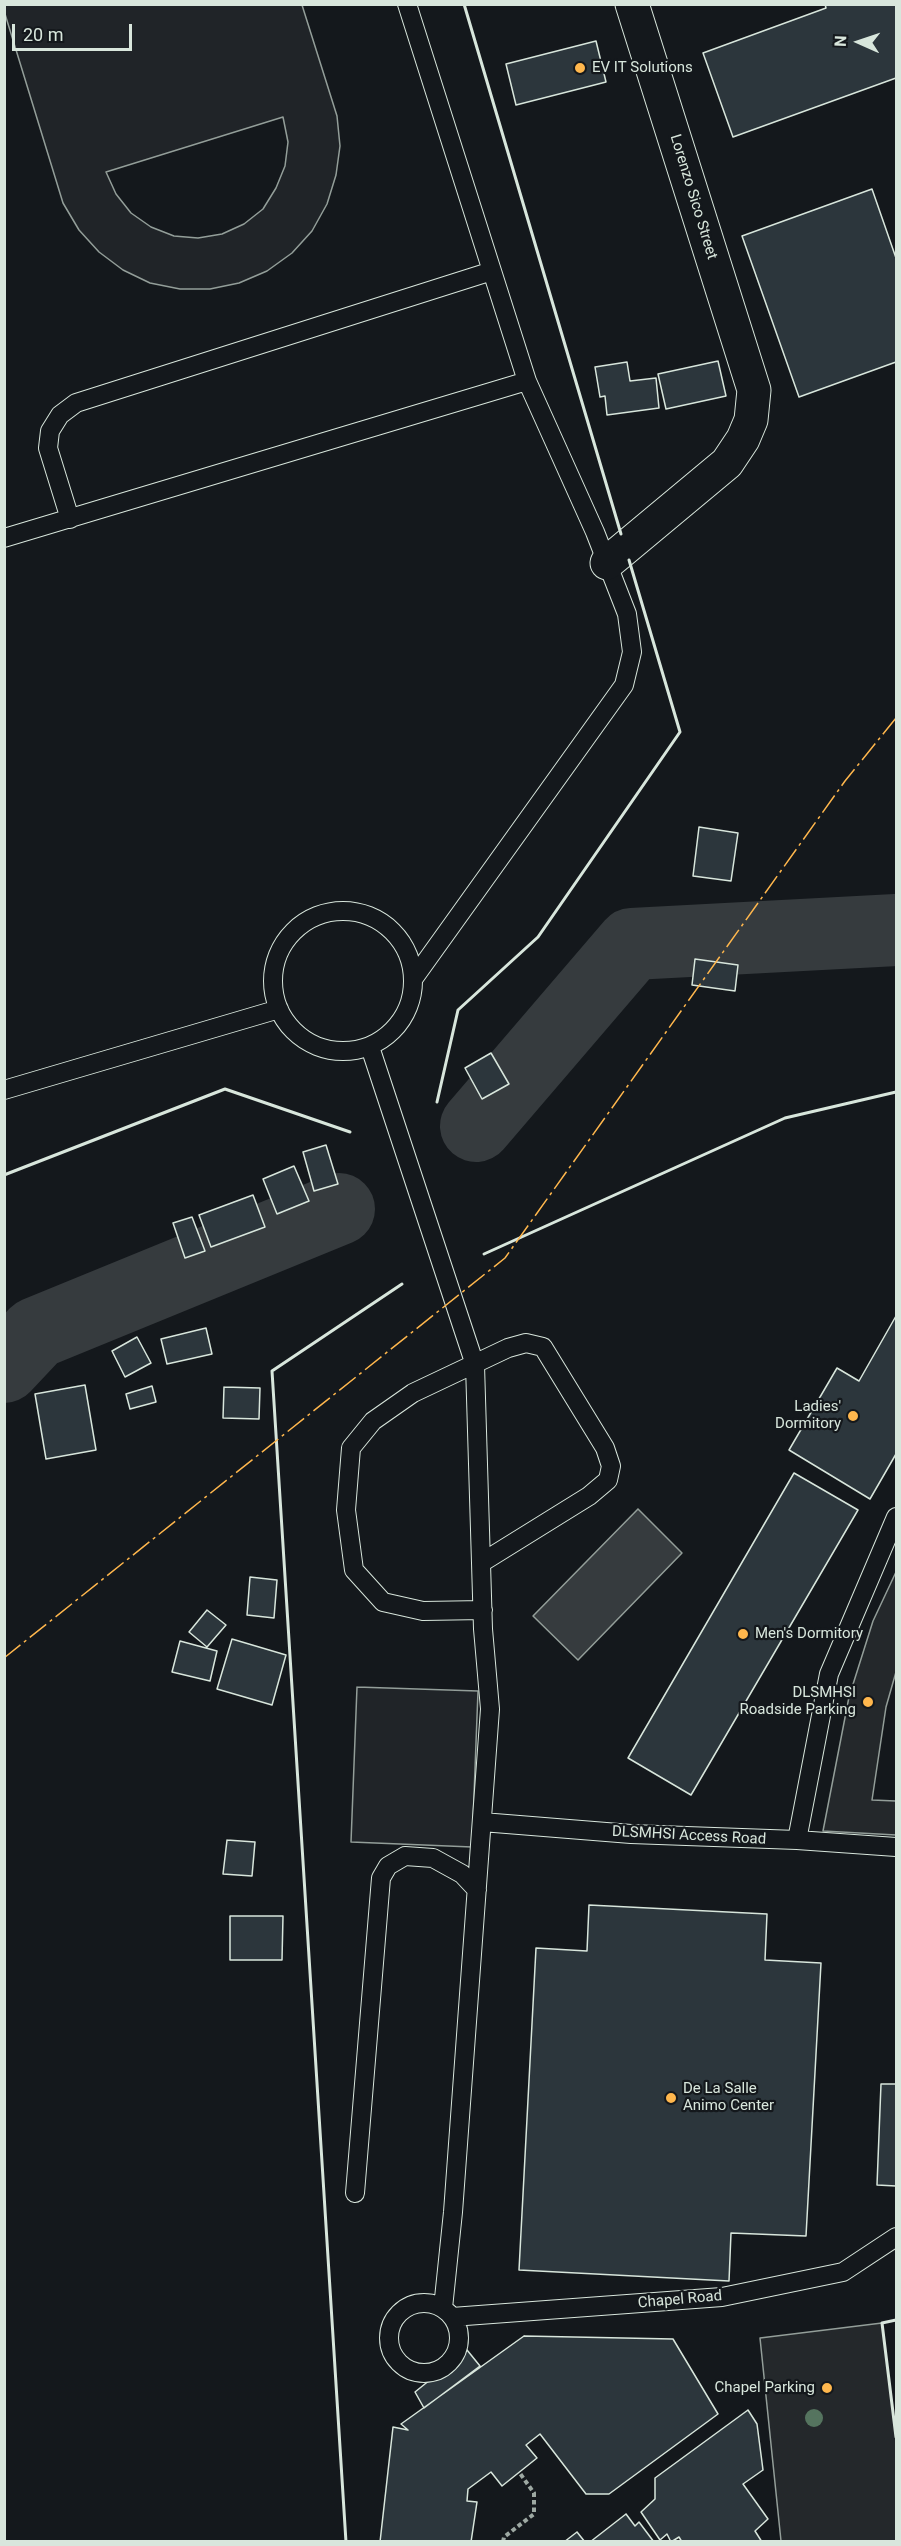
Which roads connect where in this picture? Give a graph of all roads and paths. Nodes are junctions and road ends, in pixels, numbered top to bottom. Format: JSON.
{"nodes":[{"id":1,"x":407,"y":4,"type":"edge"},
{"id":2,"x":632,"y":4,"type":"edge"},
{"id":3,"x":492,"y":271,"type":"junction"},
{"id":4,"x":527,"y":381,"type":"junction"},
{"id":5,"x":70,"y":519,"type":"junction"},
{"id":6,"x":4,"y":538,"type":"edge"},
{"id":7,"x":607,"y":563,"type":"junction"},
{"id":8,"x":414,"y":978,"type":"junction"},
{"id":9,"x":279,"y":1009,"type":"junction"},
{"id":10,"x":370,"y":1047,"type":"junction"},
{"id":11,"x":4,"y":1090,"type":"edge"},
{"id":12,"x":475,"y":1365,"type":"junction"},
{"id":13,"x":897,"y":1517,"type":"edge"},
{"id":14,"x":481,"y":1563,"type":"junction"},
{"id":15,"x":483,"y":1610,"type":"junction"},
{"id":16,"x":482,"y":1822,"type":"junction"},
{"id":17,"x":797,"y":1840,"type":"junction"},
{"id":18,"x":897,"y":1847,"type":"edge"},
{"id":19,"x":477,"y":1890,"type":"junction"},
{"id":20,"x":355,"y":2193,"type":"dead end"},
{"id":21,"x":897,"y":2236,"type":"edge"},
{"id":22,"x":519,"y":2472,"type":"dead end"},
{"id":23,"x":503,"y":2541,"type":"edge"}],
"edges":[{"from":1,"to":3,"type":"lane"},
{"from":2,"to":7,"type":"street","name":"Lorenzo Sico Street"},
{"from":3,"to":4,"type":"lane"},
{"from":3,"to":5,"type":"lane"},
{"from":4,"to":5,"type":"lane"},
{"from":4,"to":7,"type":"lane"},
{"from":5,"to":6,"type":"lane"},
{"from":7,"to":8,"type":"lane"},
{"from":8,"to":9,"type":"lane"},
{"from":8,"to":10,"type":"lane"},
{"from":9,"to":10,"type":"lane"},
{"from":9,"to":11,"type":"lane"},
{"from":10,"to":12,"type":"lane"},
{"from":12,"to":14,"type":"lane"},
{"from":12,"to":14,"type":"lane"},
{"from":12,"to":15,"type":"lane"},
{"from":13,"to":17,"type":"lane"},
{"from":14,"to":15,"type":"lane"},
{"from":15,"to":16,"type":"lane"},
{"from":16,"to":17,"type":"lane","name":"DLSMHSI Access Road"},
{"from":16,"to":19,"type":"lane"},
{"from":17,"to":18,"type":"lane","name":"DLSMHSI Access Road"},
{"from":19,"to":20,"type":"lane"},
{"from":19,"to":21,"type":"lane","name":"Chapel Road"},
{"from":22,"to":23,"type":"path"}]}
